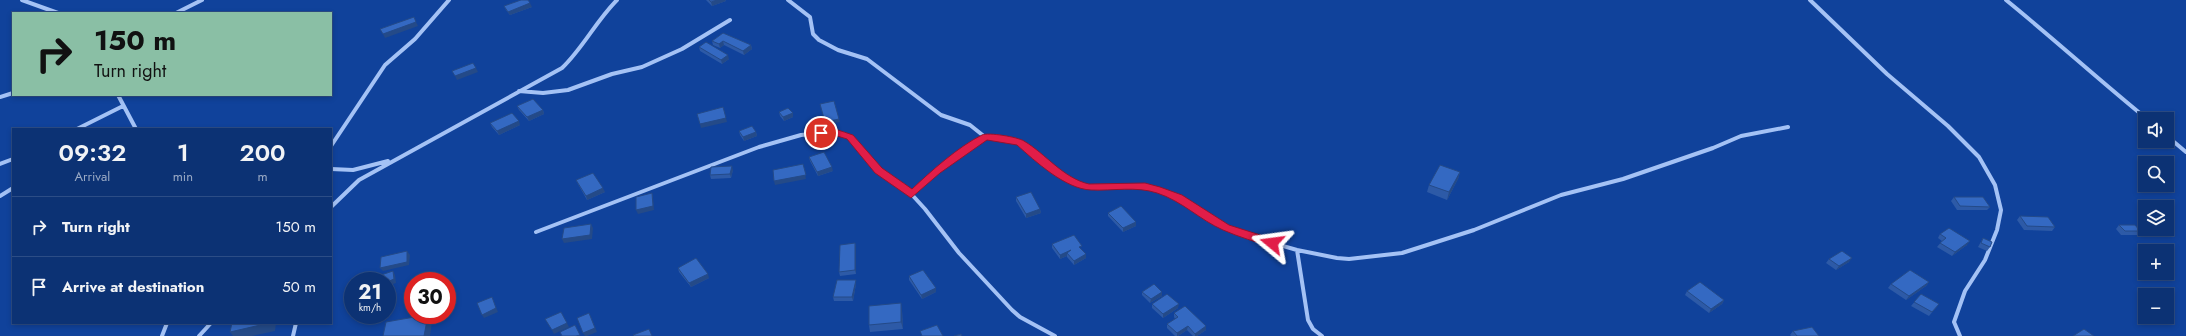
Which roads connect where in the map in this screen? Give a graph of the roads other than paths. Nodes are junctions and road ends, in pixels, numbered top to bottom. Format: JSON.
{"nodes":[{"id":1,"x":22,"y":0,"type":"edge"},
{"id":2,"x":202,"y":0,"type":"edge"},
{"id":3,"x":449,"y":0,"type":"edge"},
{"id":4,"x":617,"y":0,"type":"edge"},
{"id":5,"x":788,"y":0,"type":"edge"},
{"id":6,"x":1810,"y":0,"type":"edge"},
{"id":7,"x":2006,"y":0,"type":"edge"},
{"id":8,"x":55,"y":12,"type":"edge"},
{"id":9,"x":178,"y":12,"type":"edge"},
{"id":10,"x":730,"y":20,"type":"dead end"},
{"id":11,"x":519,"y":91,"type":"junction"},
{"id":12,"x":12,"y":93,"type":"edge"},
{"id":13,"x":118,"y":96,"type":"edge"},
{"id":14,"x":0,"y":97,"type":"edge"},
{"id":15,"x":123,"y":106,"type":"junction"},
{"id":16,"x":2138,"y":112,"type":"edge"},
{"id":17,"x":1788,"y":127,"type":"dead end"},
{"id":18,"x":79,"y":128,"type":"edge"},
{"id":19,"x":135,"y":128,"type":"edge"},
{"id":20,"x":985,"y":137,"type":"junction"},
{"id":21,"x":2174,"y":142,"type":"edge"},
{"id":22,"x":332,"y":144,"type":"edge"},
{"id":23,"x":2186,"y":152,"type":"edge"},
{"id":24,"x":396,"y":158,"type":"junction"},
{"id":25,"x":12,"y":159,"type":"edge"},
{"id":26,"x":0,"y":164,"type":"edge"},
{"id":27,"x":332,"y":169,"type":"edge"},
{"id":28,"x":12,"y":189,"type":"edge"},
{"id":29,"x":911,"y":195,"type":"junction"},
{"id":30,"x":0,"y":196,"type":"edge"},
{"id":31,"x":332,"y":206,"type":"edge"},
{"id":32,"x":536,"y":232,"type":"dead end"},
{"id":33,"x":1297,"y":250,"type":"junction"},
{"id":34,"x":167,"y":324,"type":"edge"},
{"id":35,"x":210,"y":324,"type":"edge"},
{"id":36,"x":296,"y":324,"type":"edge"},
{"id":37,"x":162,"y":336,"type":"edge"},
{"id":38,"x":199,"y":336,"type":"edge"},
{"id":39,"x":293,"y":336,"type":"edge"},
{"id":40,"x":1055,"y":336,"type":"edge"},
{"id":41,"x":1322,"y":336,"type":"edge"},
{"id":42,"x":1960,"y":336,"type":"edge"}],
"edges":[{"from":1,"to":8,"type":"street"},
{"from":2,"to":9,"type":"street"},
{"from":3,"to":22,"type":"street"},
{"from":4,"to":11,"type":"street"},
{"from":5,"to":20,"type":"street"},
{"from":6,"to":42,"type":"street"},
{"from":7,"to":16,"type":"street"},
{"from":10,"to":11,"type":"street"},
{"from":11,"to":24,"type":"street"},
{"from":12,"to":14,"type":"street"},
{"from":13,"to":15,"type":"street"},
{"from":15,"to":18,"type":"street"},
{"from":15,"to":19,"type":"street"},
{"from":17,"to":33,"type":"street"},
{"from":20,"to":29,"type":"street"},
{"from":20,"to":33,"type":"street"},
{"from":21,"to":23,"type":"street"},
{"from":24,"to":27,"type":"street"},
{"from":24,"to":31,"type":"street"},
{"from":25,"to":26,"type":"street"},
{"from":28,"to":30,"type":"street"},
{"from":29,"to":32,"type":"street"},
{"from":29,"to":40,"type":"street"},
{"from":33,"to":41,"type":"street"},
{"from":34,"to":37,"type":"street"},
{"from":35,"to":38,"type":"street"},
{"from":36,"to":39,"type":"street"}]}
